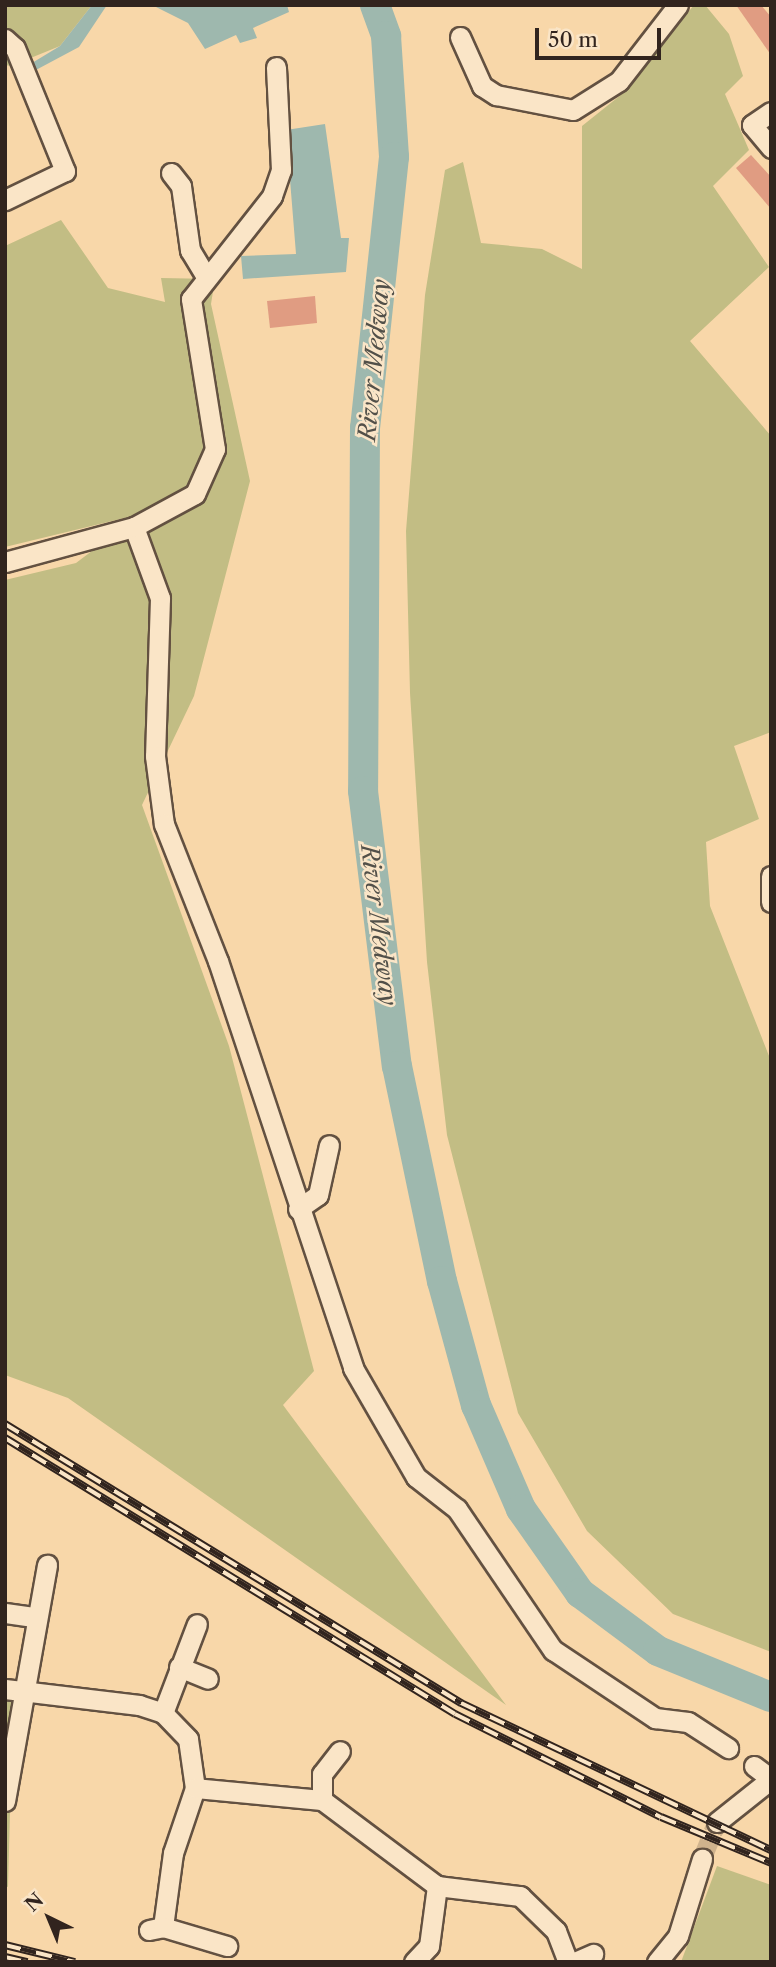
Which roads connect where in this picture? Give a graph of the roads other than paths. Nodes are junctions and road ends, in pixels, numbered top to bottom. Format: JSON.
{"nodes":[{"id":1,"x":678,"y":5,"type":"edge"},
{"id":2,"x":460,"y":37,"type":"dead end"},
{"id":3,"x":5,"y":39,"type":"edge"},
{"id":4,"x":276,"y":67,"type":"dead end"},
{"id":5,"x":771,"y":112,"type":"edge"},
{"id":6,"x":771,"y":148,"type":"edge"},
{"id":7,"x":171,"y":173,"type":"dead end"},
{"id":8,"x":5,"y":200,"type":"edge"},
{"id":9,"x":205,"y":275,"type":"junction"},
{"id":10,"x":134,"y":527,"type":"junction"},
{"id":11,"x":5,"y":562,"type":"edge"},
{"id":12,"x":771,"y":876,"type":"edge"},
{"id":13,"x":771,"y":902,"type":"edge"},
{"id":14,"x":330,"y":1145,"type":"dead end"},
{"id":15,"x":299,"y":1209,"type":"junction"},
{"id":16,"x":47,"y":1564,"type":"dead end"},
{"id":17,"x":5,"y":1613,"type":"edge"},
{"id":18,"x":33,"y":1617,"type":"junction"},
{"id":19,"x":197,"y":1624,"type":"dead end"},
{"id":20,"x":179,"y":1667,"type":"junction"},
{"id":21,"x":208,"y":1679,"type":"dead end"},
{"id":22,"x":13,"y":1690,"type":"edge"},
{"id":23,"x":163,"y":1713,"type":"junction"},
{"id":24,"x":728,"y":1748,"type":"dead end"},
{"id":25,"x":341,"y":1752,"type":"dead end"},
{"id":26,"x":754,"y":1766,"type":"dead end"},
{"id":27,"x":771,"y":1779,"type":"edge"},
{"id":28,"x":195,"y":1788,"type":"junction"},
{"id":29,"x":322,"y":1800,"type":"junction"},
{"id":30,"x":5,"y":1801,"type":"edge"},
{"id":31,"x":717,"y":1822,"type":"tunnel mouth"},
{"id":32,"x":702,"y":1859,"type":"tunnel mouth"},
{"id":33,"x":437,"y":1886,"type":"junction"},
{"id":34,"x":227,"y":1946,"type":"dead end"},
{"id":35,"x":414,"y":1962,"type":"edge"},
{"id":36,"x":568,"y":1962,"type":"edge"},
{"id":37,"x":657,"y":1962,"type":"edge"}],
"edges":[{"from":1,"to":2,"type":"street"},
{"from":3,"to":8,"type":"street"},
{"from":4,"to":9,"type":"street"},
{"from":5,"to":6,"type":"street"},
{"from":7,"to":9,"type":"street"},
{"from":9,"to":10,"type":"street"},
{"from":10,"to":11,"type":"street"},
{"from":10,"to":15,"type":"street"},
{"from":12,"to":13,"type":"street"},
{"from":14,"to":15,"type":"street"},
{"from":15,"to":24,"type":"street"},
{"from":16,"to":18,"type":"street"},
{"from":17,"to":18,"type":"street"},
{"from":18,"to":22,"type":"street"},
{"from":19,"to":20,"type":"street"},
{"from":20,"to":21,"type":"street"},
{"from":20,"to":23,"type":"street"},
{"from":22,"to":23,"type":"street"},
{"from":22,"to":30,"type":"street"},
{"from":23,"to":28,"type":"street"},
{"from":25,"to":29,"type":"street"},
{"from":26,"to":27,"type":"street"},
{"from":27,"to":31,"type":"street"},
{"from":28,"to":29,"type":"street"},
{"from":28,"to":34,"type":"street"},
{"from":29,"to":33,"type":"street"},
{"from":32,"to":37,"type":"street"},
{"from":33,"to":35,"type":"street"},
{"from":33,"to":36,"type":"street"}]}
